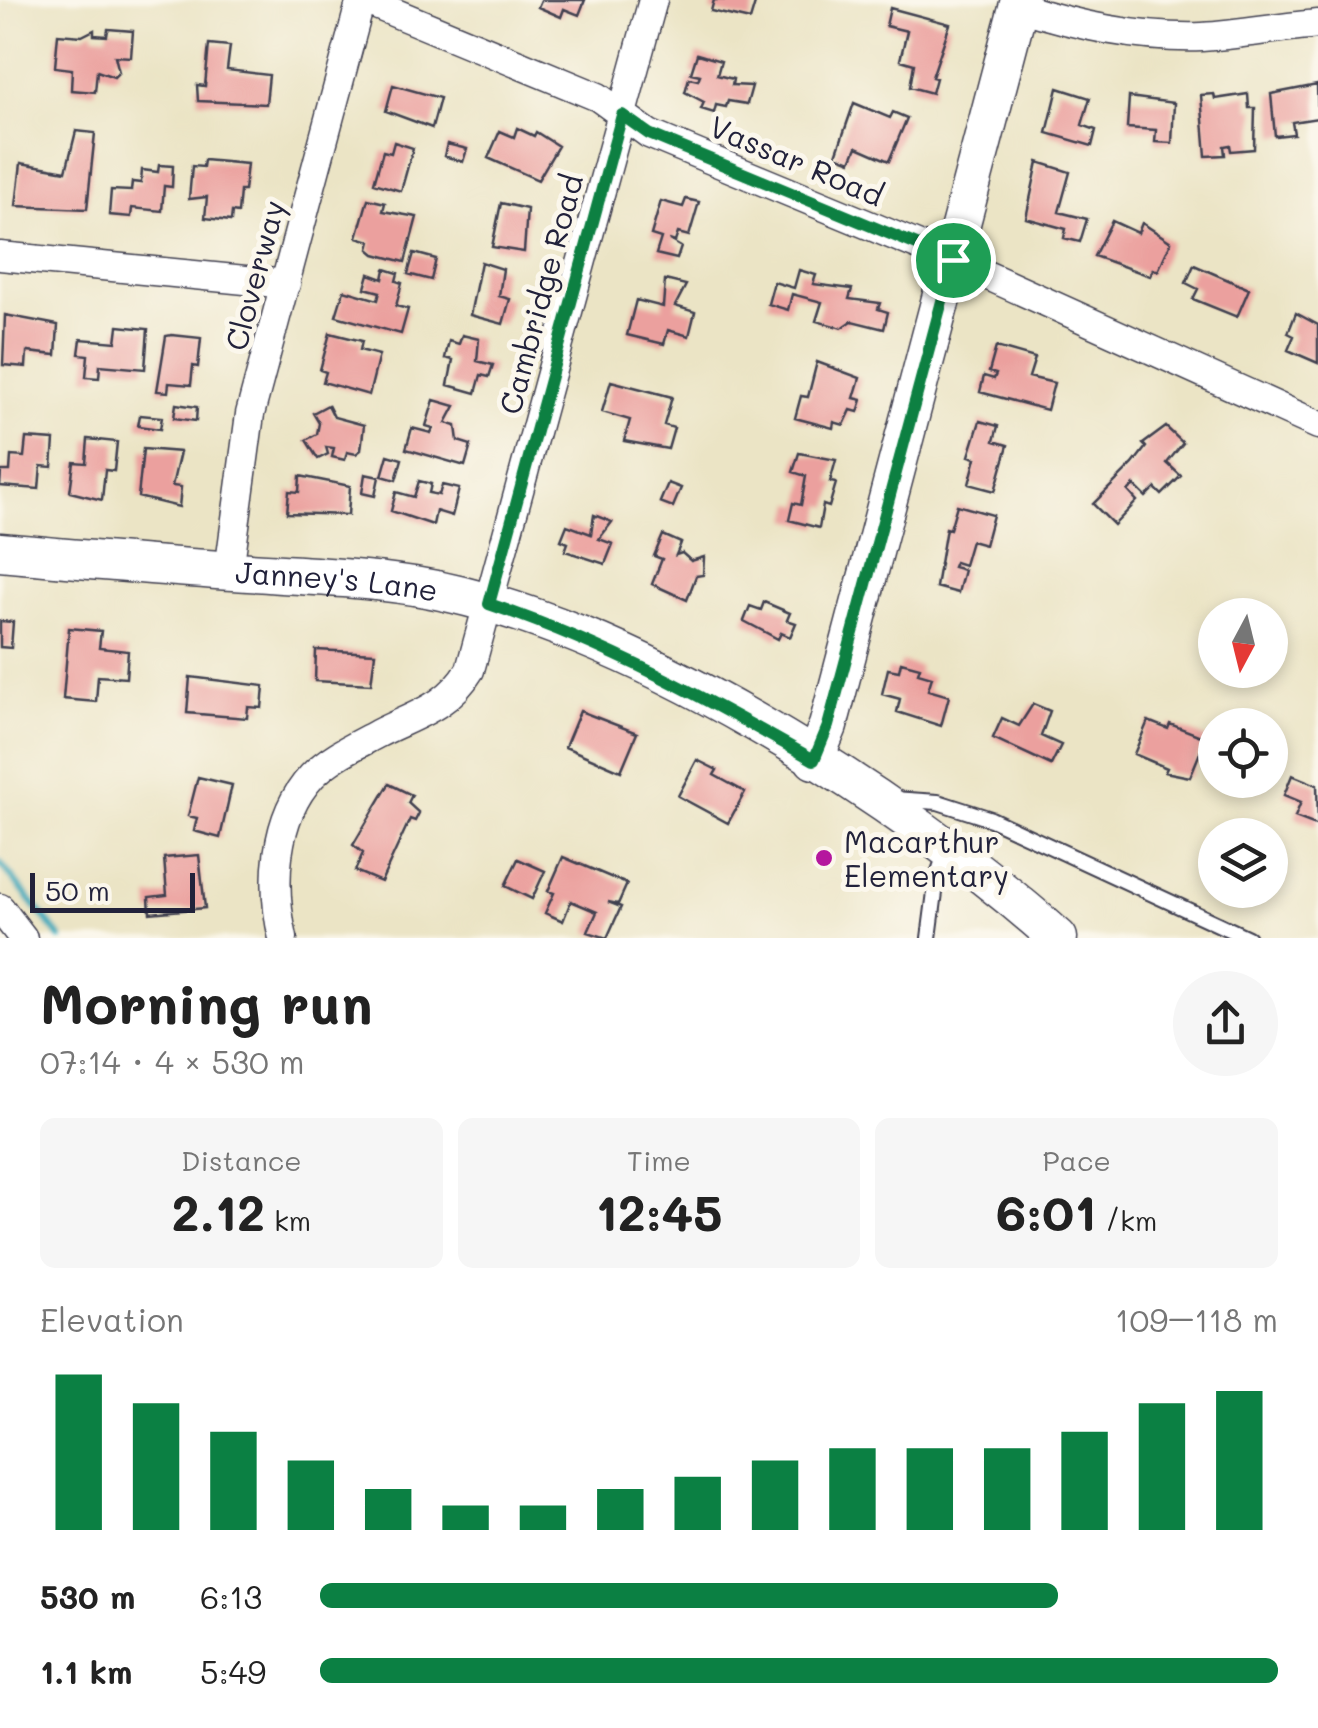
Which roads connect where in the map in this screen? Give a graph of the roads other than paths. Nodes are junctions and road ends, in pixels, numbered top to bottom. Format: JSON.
{"nodes":[{"id":1,"x":363,"y":0,"type":"edge"},
{"id":2,"x":653,"y":0,"type":"edge"},
{"id":3,"x":1019,"y":3,"type":"edge"},
{"id":4,"x":1318,"y":24,"type":"edge"},
{"id":5,"x":622,"y":115,"type":"junction"},
{"id":6,"x":0,"y":256,"type":"edge"},
{"id":7,"x":953,"y":260,"type":"junction"},
{"id":8,"x":286,"y":284,"type":"junction"},
{"id":9,"x":1318,"y":425,"type":"edge"},
{"id":10,"x":0,"y":552,"type":"edge"},
{"id":11,"x":229,"y":571,"type":"junction"},
{"id":12,"x":489,"y":604,"type":"junction"},
{"id":13,"x":814,"y":760,"type":"junction"},
{"id":14,"x":877,"y":800,"type":"junction"},
{"id":15,"x":948,"y":848,"type":"junction"},
{"id":16,"x":0,"y":908,"type":"edge"},
{"id":17,"x":23,"y":938,"type":"edge"},
{"id":18,"x":283,"y":938,"type":"edge"},
{"id":19,"x":929,"y":938,"type":"edge"},
{"id":20,"x":1058,"y":938,"type":"edge"},
{"id":21,"x":1248,"y":938,"type":"edge"}],
"edges":[{"from":1,"to":5,"type":"street","name":"Vassar Road"},
{"from":1,"to":8,"type":"street","name":"Cloverway"},
{"from":2,"to":5,"type":"street","name":"Cambridge Road"},
{"from":3,"to":4,"type":"street"},
{"from":3,"to":7,"type":"main road"},
{"from":5,"to":7,"type":"street","name":"Vassar Road"},
{"from":5,"to":12,"type":"street","name":"Cambridge Road"},
{"from":6,"to":8,"type":"street"},
{"from":7,"to":9,"type":"street","name":"Vassar Road"},
{"from":7,"to":13,"type":"main road"},
{"from":8,"to":11,"type":"street","name":"Cloverway"},
{"from":10,"to":11,"type":"main road","name":"Janney's Lane"},
{"from":11,"to":12,"type":"main road","name":"Janney's Lane"},
{"from":12,"to":13,"type":"main road","name":"Janney's Lane"},
{"from":12,"to":18,"type":"street","name":"Cambridge Road"},
{"from":13,"to":14,"type":"main road","name":"Janney's Lane"},
{"from":14,"to":15,"type":"main road","name":"Janney's Lane"},
{"from":14,"to":21,"type":"lane"},
{"from":15,"to":19,"type":"lane"},
{"from":15,"to":20,"type":"main road","name":"Janney's Lane"},
{"from":16,"to":17,"type":"street"}]}
